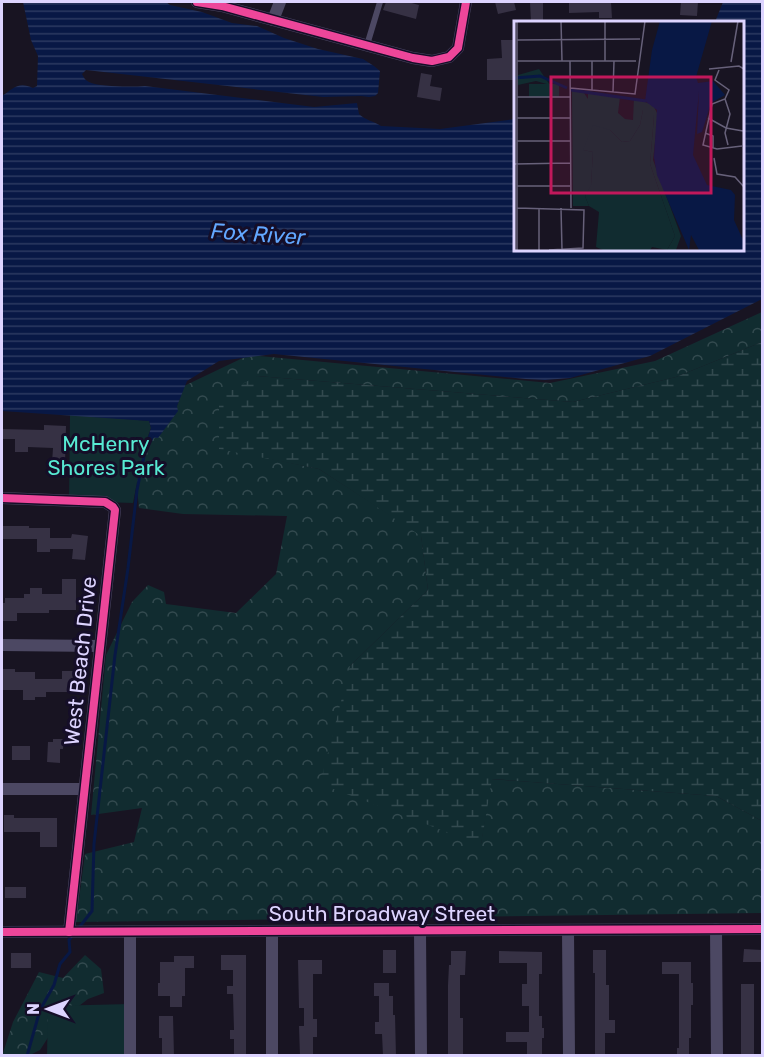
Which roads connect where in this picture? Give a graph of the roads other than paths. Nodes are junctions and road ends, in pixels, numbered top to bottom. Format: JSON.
{"nodes":[{"id":1,"x":197,"y":2,"type":"edge"},
{"id":2,"x":280,"y":2,"type":"edge"},
{"id":3,"x":380,"y":2,"type":"edge"},
{"id":4,"x":466,"y":2,"type":"edge"},
{"id":5,"x":273,"y":20,"type":"junction"},
{"id":6,"x":367,"y":45,"type":"junction"},
{"id":7,"x":2,"y":498,"type":"edge"},
{"id":8,"x":2,"y":645,"type":"edge"},
{"id":9,"x":100,"y":646,"type":"junction"},
{"id":10,"x":2,"y":789,"type":"edge"},
{"id":11,"x":84,"y":789,"type":"junction"},
{"id":12,"x":716,"y":929,"type":"junction"},
{"id":13,"x":762,"y":929,"type":"edge"},
{"id":14,"x":568,"y":930,"type":"junction"},
{"id":15,"x":272,"y":931,"type":"junction"},
{"id":16,"x":420,"y":931,"type":"junction"},
{"id":17,"x":2,"y":932,"type":"edge"},
{"id":18,"x":69,"y":932,"type":"junction"},
{"id":19,"x":130,"y":932,"type":"junction"},
{"id":20,"x":130,"y":1056,"type":"edge"},
{"id":21,"x":272,"y":1056,"type":"edge"},
{"id":22,"x":421,"y":1056,"type":"edge"},
{"id":23,"x":569,"y":1056,"type":"edge"},
{"id":24,"x":717,"y":1056,"type":"edge"}],
"edges":[{"from":1,"to":5,"type":"street"},
{"from":2,"to":5,"type":"street"},
{"from":3,"to":6,"type":"lane"},
{"from":4,"to":6,"type":"street"},
{"from":5,"to":6,"type":"street"},
{"from":7,"to":9,"type":"street","name":"West Beach Drive"},
{"from":8,"to":9,"type":"street"},
{"from":9,"to":11,"type":"street","name":"West Beach Drive"},
{"from":10,"to":11,"type":"street"},
{"from":11,"to":18,"type":"street","name":"West Beach Drive"},
{"from":12,"to":13,"type":"street","name":"South Broadway Street"},
{"from":12,"to":14,"type":"street","name":"South Broadway Street"},
{"from":12,"to":24,"type":"street"},
{"from":14,"to":16,"type":"street","name":"South Broadway Street"},
{"from":14,"to":23,"type":"street"},
{"from":15,"to":16,"type":"street","name":"South Broadway Street"},
{"from":15,"to":19,"type":"street","name":"South Broadway Street"},
{"from":15,"to":21,"type":"street"},
{"from":16,"to":22,"type":"street"},
{"from":17,"to":18,"type":"street","name":"South Broadway Street"},
{"from":18,"to":19,"type":"street","name":"South Broadway Street"},
{"from":19,"to":20,"type":"street"}]}
